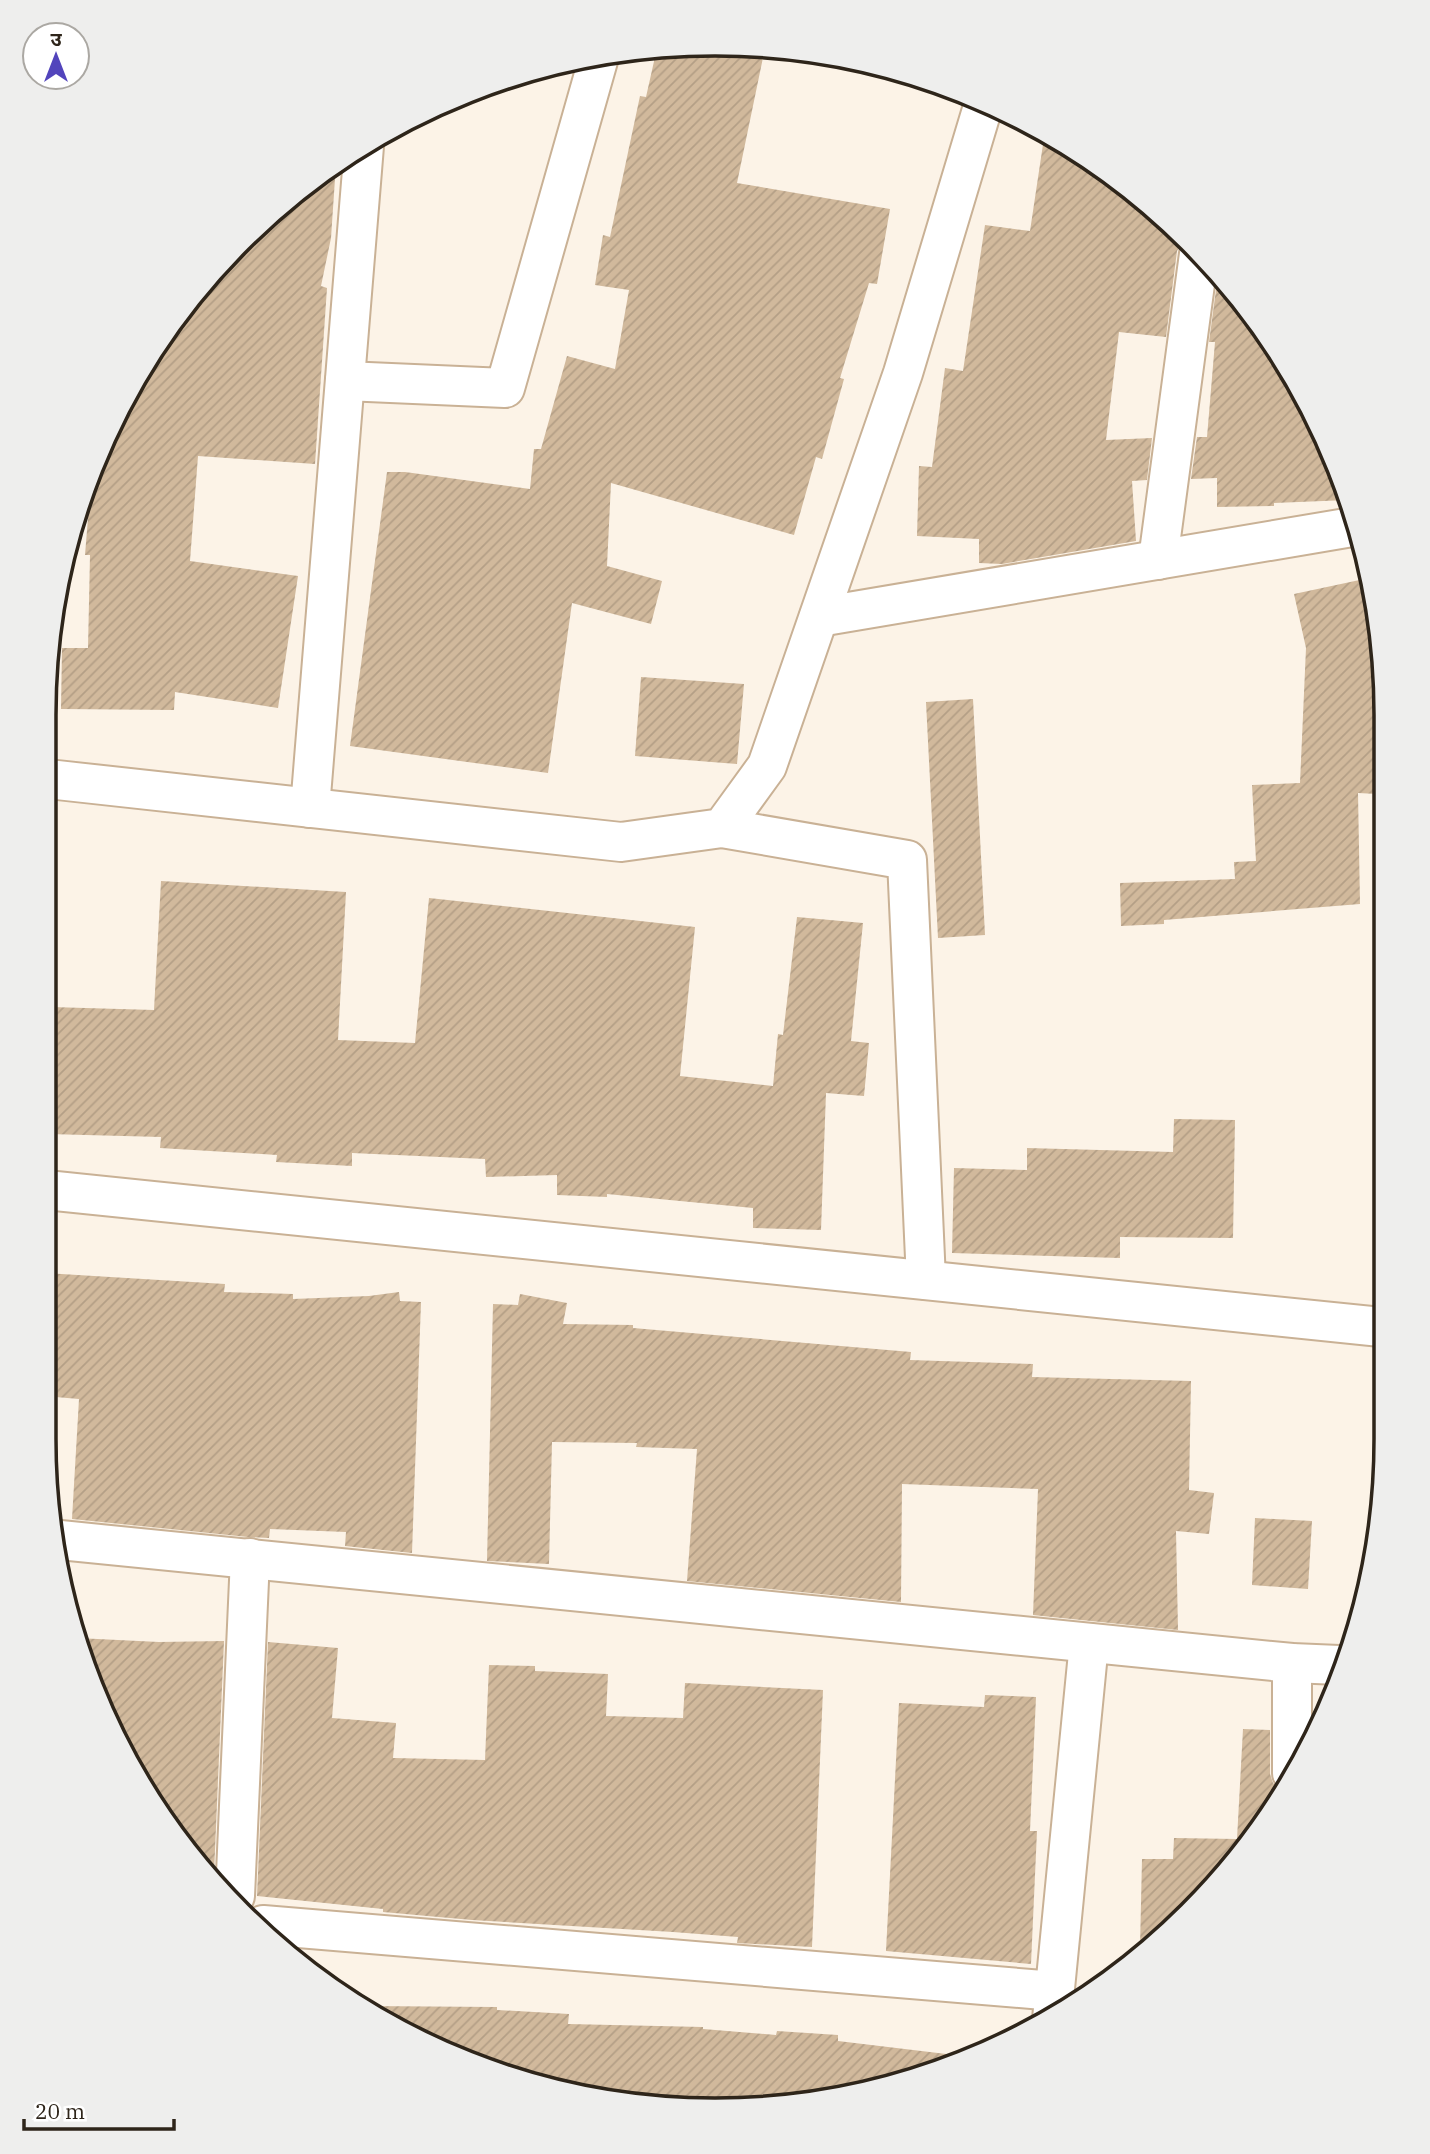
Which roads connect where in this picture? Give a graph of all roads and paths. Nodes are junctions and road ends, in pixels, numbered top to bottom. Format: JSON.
{"nodes":[{"id":1,"x":596,"y":67,"type":"edge"},
{"id":2,"x":981,"y":113,"type":"edge"},
{"id":3,"x":364,"y":158,"type":"edge"},
{"id":4,"x":1197,"y":266,"type":"edge"},
{"id":5,"x":345,"y":381,"type":"junction"},
{"id":6,"x":1347,"y":528,"type":"edge"},
{"id":7,"x":1158,"y":560,"type":"junction"},
{"id":8,"x":819,"y":617,"type":"junction"},
{"id":9,"x":56,"y":780,"type":"edge"},
{"id":10,"x":310,"y":808,"type":"junction"},
{"id":11,"x":722,"y":828,"type":"junction"},
{"id":12,"x":56,"y":1191,"type":"edge"},
{"id":13,"x":926,"y":1280,"type":"junction"},
{"id":14,"x":1374,"y":1326,"type":"edge"},
{"id":15,"x":65,"y":1540,"type":"edge"},
{"id":16,"x":250,"y":1558,"type":"junction"},
{"id":17,"x":1089,"y":1643,"type":"junction"},
{"id":18,"x":1292,"y":1663,"type":"junction"},
{"id":19,"x":1334,"y":1665,"type":"edge"},
{"id":20,"x":1292,"y":1757,"type":"edge"},
{"id":21,"x":235,"y":1890,"type":"edge"},
{"id":22,"x":271,"y":1926,"type":"edge"},
{"id":23,"x":1054,"y":2004,"type":"edge"},
{"id":24,"x":1052,"y":2005,"type":"edge"}],
"edges":[{"from":1,"to":5,"type":"street"},
{"from":2,"to":8,"type":"street"},
{"from":3,"to":5,"type":"street"},
{"from":4,"to":7,"type":"street"},
{"from":5,"to":10,"type":"street"},
{"from":6,"to":7,"type":"street"},
{"from":7,"to":8,"type":"street"},
{"from":8,"to":11,"type":"street"},
{"from":9,"to":10,"type":"street"},
{"from":10,"to":11,"type":"street"},
{"from":11,"to":13,"type":"street"},
{"from":12,"to":13,"type":"street"},
{"from":13,"to":14,"type":"street"},
{"from":15,"to":16,"type":"street"},
{"from":16,"to":17,"type":"street"},
{"from":16,"to":21,"type":"street"},
{"from":17,"to":18,"type":"street"},
{"from":17,"to":23,"type":"street"},
{"from":18,"to":19,"type":"street"},
{"from":18,"to":20,"type":"street"},
{"from":22,"to":24,"type":"street"}]}
